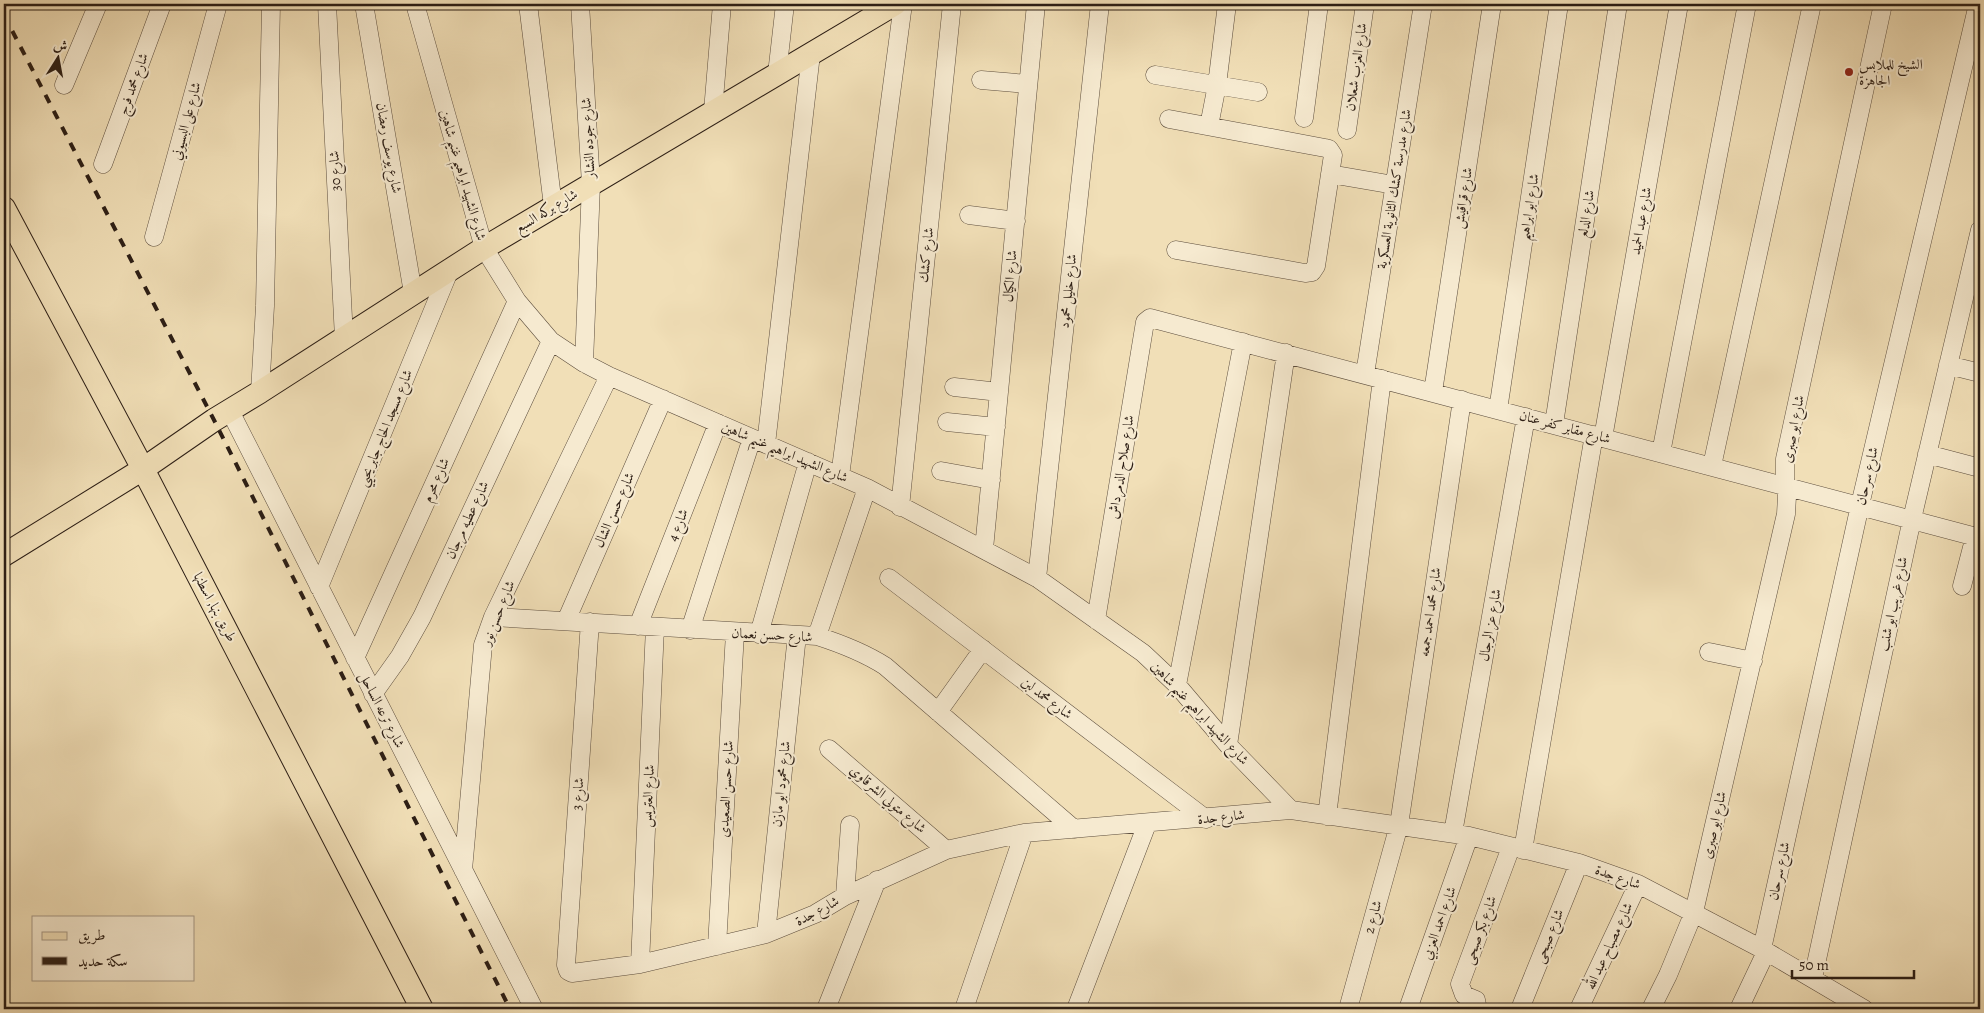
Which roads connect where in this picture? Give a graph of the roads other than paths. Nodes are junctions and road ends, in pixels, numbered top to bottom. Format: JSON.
{"nodes":[{"id":1,"x":98,"y":4,"type":"edge"},
{"id":2,"x":162,"y":4,"type":"edge"},
{"id":3,"x":218,"y":4,"type":"edge"},
{"id":4,"x":272,"y":4,"type":"edge"},
{"id":5,"x":327,"y":4,"type":"edge"},
{"id":6,"x":364,"y":4,"type":"edge"},
{"id":7,"x":415,"y":4,"type":"edge"},
{"id":8,"x":528,"y":4,"type":"edge"},
{"id":9,"x":580,"y":4,"type":"edge"},
{"id":10,"x":722,"y":4,"type":"edge"},
{"id":11,"x":784,"y":4,"type":"edge"},
{"id":12,"x":895,"y":4,"type":"edge"},
{"id":13,"x":903,"y":4,"type":"edge"},
{"id":14,"x":952,"y":4,"type":"edge"},
{"id":15,"x":1036,"y":4,"type":"edge"},
{"id":16,"x":1100,"y":4,"type":"edge"},
{"id":17,"x":1227,"y":4,"type":"edge"},
{"id":18,"x":1319,"y":4,"type":"edge"},
{"id":19,"x":1364,"y":4,"type":"edge"},
{"id":20,"x":1423,"y":4,"type":"edge"},
{"id":21,"x":1492,"y":4,"type":"edge"},
{"id":22,"x":1559,"y":4,"type":"edge"},
{"id":23,"x":1618,"y":4,"type":"edge"},
{"id":24,"x":1680,"y":4,"type":"edge"},
{"id":25,"x":1747,"y":4,"type":"edge"},
{"id":26,"x":1812,"y":4,"type":"edge"},
{"id":27,"x":1883,"y":4,"type":"edge"},
{"id":28,"x":1978,"y":4,"type":"edge"},
{"id":29,"x":811,"y":54,"type":"junction"},
{"id":30,"x":777,"y":74,"type":"junction"},
{"id":31,"x":1155,"y":75,"type":"dead end"},
{"id":32,"x":981,"y":80,"type":"dead end"},
{"id":33,"x":1028,"y":84,"type":"junction"},
{"id":34,"x":64,"y":85,"type":"dead end"},
{"id":35,"x":1217,"y":85,"type":"junction"},
{"id":36,"x":1258,"y":92,"type":"dead end"},
{"id":37,"x":714,"y":111,"type":"junction"},
{"id":38,"x":1304,"y":118,"type":"dead end"},
{"id":39,"x":1169,"y":119,"type":"dead end"},
{"id":40,"x":1209,"y":126,"type":"junction"},
{"id":41,"x":1347,"y":130,"type":"dead end"},
{"id":42,"x":103,"y":164,"type":"dead end"},
{"id":43,"x":1330,"y":174,"type":"junction"},
{"id":44,"x":591,"y":184,"type":"junction"},
{"id":45,"x":1394,"y":185,"type":"junction"},
{"id":46,"x":553,"y":206,"type":"junction"},
{"id":47,"x":4,"y":208,"type":"edge"},
{"id":48,"x":968,"y":215,"type":"dead end"},
{"id":49,"x":1016,"y":221,"type":"junction"},
{"id":50,"x":154,"y":237,"type":"dead end"},
{"id":51,"x":1979,"y":240,"type":"edge"},
{"id":52,"x":484,"y":248,"type":"junction"},
{"id":53,"x":1176,"y":250,"type":"dead end"},
{"id":54,"x":450,"y":269,"type":"junction"},
{"id":55,"x":413,"y":293,"type":"junction"},
{"id":56,"x":517,"y":301,"type":"junction"},
{"id":57,"x":1150,"y":318,"type":"joint"},
{"id":58,"x":344,"y":338,"type":"junction"},
{"id":59,"x":552,"y":341,"type":"junction"},
{"id":60,"x":1243,"y":342,"type":"junction"},
{"id":61,"x":1286,"y":353,"type":"junction"},
{"id":62,"x":584,"y":363,"type":"junction"},
{"id":63,"x":1948,"y":365,"type":"junction"},
{"id":64,"x":1980,"y":373,"type":"edge"},
{"id":65,"x":1364,"y":374,"type":"junction"},
{"id":66,"x":609,"y":376,"type":"junction"},
{"id":67,"x":1382,"y":379,"type":"junction"},
{"id":68,"x":954,"y":387,"type":"dead end"},
{"id":69,"x":260,"y":392,"type":"junction"},
{"id":70,"x":999,"y":392,"type":"junction"},
{"id":71,"x":1432,"y":392,"type":"junction"},
{"id":72,"x":662,"y":399,"type":"junction"},
{"id":73,"x":1462,"y":400,"type":"junction"},
{"id":74,"x":1498,"y":410,"type":"junction"},
{"id":75,"x":230,"y":411,"type":"junction"},
{"id":76,"x":1526,"y":417,"type":"junction"},
{"id":77,"x":947,"y":422,"type":"dead end"},
{"id":78,"x":718,"y":423,"type":"junction"},
{"id":79,"x":1554,"y":424,"type":"junction"},
{"id":80,"x":996,"y":427,"type":"junction"},
{"id":81,"x":1599,"y":436,"type":"junction"},
{"id":82,"x":759,"y":441,"type":"junction"},
{"id":83,"x":1661,"y":453,"type":"junction"},
{"id":84,"x":1927,"y":454,"type":"junction"},
{"id":85,"x":808,"y":462,"type":"junction"},
{"id":86,"x":150,"y":463,"type":"junction"},
{"id":87,"x":1712,"y":466,"type":"junction"},
{"id":88,"x":1980,"y":468,"type":"edge"},
{"id":89,"x":941,"y":472,"type":"dead end"},
{"id":90,"x":840,"y":476,"type":"junction"},
{"id":91,"x":991,"y":480,"type":"junction"},
{"id":92,"x":1787,"y":487,"type":"junction"},
{"id":93,"x":867,"y":488,"type":"junction"},
{"id":94,"x":1860,"y":506,"type":"junction"},
{"id":95,"x":900,"y":507,"type":"junction"},
{"id":96,"x":1912,"y":520,"type":"junction"},
{"id":97,"x":1978,"y":537,"type":"edge"},
{"id":98,"x":984,"y":549,"type":"junction"},
{"id":99,"x":4,"y":554,"type":"edge"},
{"id":100,"x":889,"y":578,"type":"dead end"},
{"id":101,"x":1037,"y":578,"type":"junction"},
{"id":102,"x":1962,"y":586,"type":"dead end"},
{"id":103,"x":319,"y":587,"type":"junction"},
{"id":104,"x":493,"y":617,"type":"junction"},
{"id":105,"x":1096,"y":620,"type":"junction"},
{"id":106,"x":566,"y":621,"type":"junction"},
{"id":107,"x":590,"y":622,"type":"junction"},
{"id":108,"x":647,"y":627,"type":"junction"},
{"id":109,"x":690,"y":630,"type":"junction"},
{"id":110,"x":735,"y":633,"type":"junction"},
{"id":111,"x":759,"y":634,"type":"junction"},
{"id":112,"x":797,"y":635,"type":"junction"},
{"id":113,"x":817,"y":636,"type":"junction"},
{"id":114,"x":984,"y":650,"type":"junction"},
{"id":115,"x":1709,"y":652,"type":"dead end"},
{"id":116,"x":355,"y":658,"type":"junction"},
{"id":117,"x":1753,"y":662,"type":"junction"},
{"id":118,"x":1177,"y":685,"type":"junction"},
{"id":119,"x":373,"y":694,"type":"junction"},
{"id":120,"x":938,"y":712,"type":"junction"},
{"id":121,"x":1228,"y":745,"type":"junction"},
{"id":122,"x":829,"y":749,"type":"dead end"},
{"id":123,"x":1291,"y":810,"type":"junction"},
{"id":124,"x":1327,"y":816,"type":"junction"},
{"id":125,"x":1206,"y":819,"type":"junction"},
{"id":126,"x":1147,"y":824,"type":"junction"},
{"id":127,"x":850,"y":825,"type":"dead end"},
{"id":128,"x":1399,"y":825,"type":"junction"},
{"id":129,"x":1074,"y":830,"type":"junction"},
{"id":130,"x":1024,"y":833,"type":"junction"},
{"id":131,"x":1461,"y":835,"type":"junction"},
{"id":132,"x":1517,"y":848,"type":"junction"},
{"id":133,"x":946,"y":850,"type":"junction"},
{"id":134,"x":1579,"y":863,"type":"junction"},
{"id":135,"x":463,"y":870,"type":"junction"},
{"id":136,"x":877,"y":880,"type":"junction"},
{"id":137,"x":1638,"y":884,"type":"junction"},
{"id":138,"x":845,"y":896,"type":"junction"},
{"id":139,"x":1694,"y":912,"type":"junction"},
{"id":140,"x":766,"y":934,"type":"junction"},
{"id":141,"x":717,"y":946,"type":"junction"},
{"id":142,"x":1764,"y":951,"type":"junction"},
{"id":143,"x":640,"y":964,"type":"junction"},
{"id":144,"x":566,"y":966,"type":"joint"},
{"id":145,"x":1812,"y":978,"type":"junction"},
{"id":146,"x":1840,"y":1003,"type":"edge"},
{"id":147,"x":1476,"y":1007,"type":"edge"},
{"id":148,"x":422,"y":1009,"type":"edge"},
{"id":149,"x":534,"y":1009,"type":"edge"},
{"id":150,"x":826,"y":1009,"type":"edge"},
{"id":151,"x":964,"y":1009,"type":"edge"},
{"id":152,"x":1076,"y":1009,"type":"edge"},
{"id":153,"x":1348,"y":1009,"type":"edge"},
{"id":154,"x":1408,"y":1009,"type":"edge"},
{"id":155,"x":1520,"y":1009,"type":"edge"},
{"id":156,"x":1580,"y":1009,"type":"edge"},
{"id":157,"x":1651,"y":1009,"type":"edge"},
{"id":158,"x":1739,"y":1009,"type":"edge"},
{"id":159,"x":1864,"y":1009,"type":"edge"}],
"edges":[{"from":1,"to":34,"type":"street"},
{"from":2,"to":42,"type":"street","name":"شارع محمد فرج"},
{"from":3,"to":50,"type":"street","name":"شارع على البسيوني"},
{"from":4,"to":69,"type":"street"},
{"from":5,"to":58,"type":"street","name":"شارع 30"},
{"from":6,"to":55,"type":"street","name":"شارع يوسف رمضان"},
{"from":7,"to":52,"type":"street","name":"شارع الشهيد ابراهيم غنيم شاهين"},
{"from":8,"to":46,"type":"street"},
{"from":9,"to":44,"type":"street","name":"شارع جوده النشار"},
{"from":10,"to":37,"type":"street"},
{"from":11,"to":30,"type":"street"},
{"from":12,"to":29,"type":"main road","name":"شارع بركه السبع"},
{"from":13,"to":90,"type":"street"},
{"from":14,"to":95,"type":"street","name":"شارع كشك"},
{"from":15,"to":33,"type":"street","name":"شارع الكيال"},
{"from":16,"to":101,"type":"street","name":"شارع خليل محمود"},
{"from":17,"to":35,"type":"street"},
{"from":18,"to":38,"type":"street"},
{"from":19,"to":41,"type":"street","name":"شارع العزب شعلان"},
{"from":20,"to":45,"type":"street","name":"شارع مدرسة كشك الثانوية العسكرية"},
{"from":21,"to":71,"type":"street","name":"شارع قراقيش"},
{"from":22,"to":74,"type":"street","name":"شارع ابو ابراهيم"},
{"from":23,"to":79,"type":"street","name":"شارع الدلع"},
{"from":24,"to":81,"type":"street","name":"شارع عبد الحميد"},
{"from":25,"to":83,"type":"street"},
{"from":26,"to":87,"type":"street"},
{"from":27,"to":92,"type":"street","name":"شارع ابو صبرى"},
{"from":28,"to":94,"type":"street","name":"شارع سرحان"},
{"from":29,"to":30,"type":"main road","name":"شارع بركه السبع"},
{"from":29,"to":82,"type":"street"},
{"from":30,"to":37,"type":"main road","name":"شارع بركه السبع"},
{"from":31,"to":35,"type":"street"},
{"from":32,"to":33,"type":"street"},
{"from":33,"to":49,"type":"street","name":"شارع الكيال"},
{"from":35,"to":36,"type":"street"},
{"from":35,"to":40,"type":"street"},
{"from":37,"to":44,"type":"main road","name":"شارع بركه السبع"},
{"from":39,"to":40,"type":"street"},
{"from":40,"to":43,"type":"street"},
{"from":43,"to":45,"type":"street"},
{"from":43,"to":53,"type":"street"},
{"from":44,"to":46,"type":"main road","name":"شارع بركه السبع"},
{"from":44,"to":62,"type":"street","name":"شارع جوده النشار"},
{"from":45,"to":65,"type":"street","name":"شارع مدرسة كشك الثانوية العسكرية"},
{"from":46,"to":52,"type":"main road","name":"شارع بركه السبع"},
{"from":47,"to":86,"type":"main road","name":"طريق بنها, اسطنها"},
{"from":48,"to":49,"type":"street"},
{"from":49,"to":70,"type":"street","name":"شارع الكيال"},
{"from":51,"to":63,"type":"street","name":"شارع غريب ابو شنب"},
{"from":52,"to":54,"type":"main road","name":"شارع بركه السبع"},
{"from":52,"to":56,"type":"street","name":"شارع الشهيد ابراهيم غنيم شاهين"},
{"from":54,"to":55,"type":"main road","name":"شارع بركه السبع"},
{"from":54,"to":103,"type":"street","name":"شارع مسجد الحاج جابر يحيي"},
{"from":55,"to":58,"type":"main road","name":"شارع بركه السبع"},
{"from":56,"to":59,"type":"street","name":"شارع الشهيد ابراهيم غنيم شاهين"},
{"from":56,"to":116,"type":"street","name":"شارع محرم"},
{"from":57,"to":60,"type":"street","name":"شارع مقابر كفر عنان"},
{"from":57,"to":105,"type":"street","name":"شارع صلاح الدمرداش"},
{"from":58,"to":69,"type":"main road","name":"شارع بركه السبع"},
{"from":59,"to":62,"type":"street","name":"شارع الشهيد ابراهيم غنيم شاهين"},
{"from":59,"to":119,"type":"street","name":"شارع عطيه مرجان"},
{"from":60,"to":61,"type":"street","name":"شارع مقابر كفر عنان"},
{"from":60,"to":118,"type":"street"},
{"from":61,"to":65,"type":"street","name":"شارع مقابر كفر عنان"},
{"from":61,"to":121,"type":"street"},
{"from":62,"to":66,"type":"street","name":"شارع الشهيد ابراهيم غنيم شاهين"},
{"from":63,"to":64,"type":"street"},
{"from":63,"to":84,"type":"street","name":"شارع غريب ابو شنب"},
{"from":65,"to":67,"type":"street","name":"شارع مقابر كفر عنان"},
{"from":66,"to":72,"type":"street","name":"شارع الشهيد ابراهيم غنيم شاهين"},
{"from":66,"to":104,"type":"street","name":"شارع حسن نور"},
{"from":67,"to":71,"type":"street","name":"شارع مقابر كفر عنان"},
{"from":67,"to":124,"type":"street"},
{"from":68,"to":70,"type":"street"},
{"from":69,"to":75,"type":"main road","name":"شارع بركه السبع"},
{"from":70,"to":80,"type":"street","name":"شارع الكيال"},
{"from":71,"to":73,"type":"street","name":"شارع مقابر كفر عنان"},
{"from":72,"to":78,"type":"street","name":"شارع الشهيد ابراهيم غنيم شاهين"},
{"from":72,"to":106,"type":"street","name":"شارع حسن الشال"},
{"from":73,"to":74,"type":"street","name":"شارع مقابر كفر عنان"},
{"from":73,"to":128,"type":"street","name":"شارع محمد احمد جمعه"},
{"from":74,"to":76,"type":"street","name":"شارع مقابر كفر عنان"},
{"from":75,"to":86,"type":"main road","name":"شارع بركه السبع"},
{"from":75,"to":103,"type":"street","name":"شارع ترعه الساحل"},
{"from":76,"to":79,"type":"street","name":"شارع مقابر كفر عنان"},
{"from":76,"to":131,"type":"street","name":"شارع عز الرجال"},
{"from":77,"to":80,"type":"street"},
{"from":78,"to":82,"type":"street","name":"شارع الشهيد ابراهيم غنيم شاهين"},
{"from":78,"to":108,"type":"street","name":"شارع 4"},
{"from":79,"to":81,"type":"street","name":"شارع مقابر كفر عنان"},
{"from":80,"to":91,"type":"street","name":"شارع الكيال"},
{"from":81,"to":83,"type":"street","name":"شارع مقابر كفر عنان"},
{"from":81,"to":132,"type":"street","name":"شارع عبد الحميد"},
{"from":82,"to":85,"type":"street","name":"شارع الشهيد ابراهيم غنيم شاهين"},
{"from":82,"to":109,"type":"street"},
{"from":83,"to":87,"type":"street","name":"شارع مقابر كفر عنان"},
{"from":84,"to":88,"type":"street"},
{"from":84,"to":96,"type":"street","name":"شارع غريب ابو شنب"},
{"from":85,"to":90,"type":"street","name":"شارع الشهيد ابراهيم غنيم شاهين"},
{"from":85,"to":111,"type":"street"},
{"from":86,"to":99,"type":"main road","name":"شارع بركه السبع"},
{"from":86,"to":148,"type":"main road","name":"طريق بنها, اسطنها"},
{"from":87,"to":92,"type":"street","name":"شارع مقابر كفر عنان"},
{"from":89,"to":91,"type":"street"},
{"from":90,"to":93,"type":"street","name":"شارع الشهيد ابراهيم غنيم شاهين"},
{"from":91,"to":98,"type":"street","name":"شارع الكيال"},
{"from":92,"to":94,"type":"street","name":"شارع مقابر كفر عنان"},
{"from":92,"to":117,"type":"street","name":"شارع ابو صبرى"},
{"from":93,"to":95,"type":"street","name":"شارع الشهيد ابراهيم غنيم شاهين"},
{"from":93,"to":113,"type":"street"},
{"from":94,"to":96,"type":"street","name":"شارع مقابر كفر عنان"},
{"from":94,"to":142,"type":"street","name":"شارع سرحان"},
{"from":95,"to":98,"type":"street","name":"شارع الشهيد ابراهيم غنيم شاهين"},
{"from":96,"to":97,"type":"street","name":"شارع مقابر كفر عنان"},
{"from":96,"to":145,"type":"street","name":"شارع غريب ابو شنب"},
{"from":97,"to":102,"type":"street"},
{"from":98,"to":101,"type":"street","name":"شارع الشهيد ابراهيم غنيم شاهين"},
{"from":100,"to":114,"type":"street","name":"شارع محمد لبن"},
{"from":101,"to":105,"type":"street","name":"شارع الشهيد ابراهيم غنيم شاهين"},
{"from":103,"to":116,"type":"street","name":"شارع ترعه الساحل"},
{"from":104,"to":106,"type":"street","name":"شارع حسن نعمان"},
{"from":104,"to":135,"type":"street","name":"شارع حسن نور"},
{"from":105,"to":118,"type":"street","name":"شارع الشهيد ابراهيم غنيم شاهين"},
{"from":106,"to":107,"type":"street","name":"شارع حسن نعمان"},
{"from":107,"to":108,"type":"street","name":"شارع حسن نعمان"},
{"from":107,"to":144,"type":"street","name":"شارع 3"},
{"from":108,"to":109,"type":"street","name":"شارع حسن نعمان"},
{"from":108,"to":143,"type":"street","name":"شارع العتريس"},
{"from":109,"to":110,"type":"street","name":"شارع حسن نعمان"},
{"from":110,"to":111,"type":"street","name":"شارع حسن نعمان"},
{"from":110,"to":141,"type":"street","name":"شارع حسن الصعيدى"},
{"from":111,"to":112,"type":"street","name":"شارع حسن نعمان"},
{"from":112,"to":113,"type":"street","name":"شارع حسن نعمان"},
{"from":112,"to":140,"type":"street","name":"شارع محمود ابو مازن"},
{"from":113,"to":120,"type":"street","name":"شارع حسن نعمان"},
{"from":114,"to":120,"type":"street"},
{"from":114,"to":125,"type":"street","name":"شارع محمد لبن"},
{"from":115,"to":117,"type":"street"},
{"from":116,"to":119,"type":"street","name":"شارع ترعه الساحل"},
{"from":117,"to":139,"type":"street","name":"شارع ابو صبرى"},
{"from":118,"to":121,"type":"street","name":"شارع الشهيد ابراهيم غنيم شاهين"},
{"from":119,"to":135,"type":"street","name":"شارع ترعه الساحل"},
{"from":120,"to":129,"type":"street","name":"شارع حسن نعمان"},
{"from":121,"to":123,"type":"street","name":"شارع الشهيد ابراهيم غنيم شاهين"},
{"from":122,"to":133,"type":"street","name":"شارع متولي الشرقاوي"},
{"from":123,"to":124,"type":"street","name":"شارع جدة"},
{"from":123,"to":125,"type":"street","name":"شارع جدة"},
{"from":124,"to":128,"type":"street","name":"شارع جدة"},
{"from":125,"to":126,"type":"street","name":"شارع جدة"},
{"from":126,"to":129,"type":"street","name":"شارع جدة"},
{"from":126,"to":152,"type":"street"},
{"from":127,"to":138,"type":"street"},
{"from":128,"to":131,"type":"street","name":"شارع جدة"},
{"from":128,"to":153,"type":"street","name":"شارع 2"},
{"from":129,"to":130,"type":"street","name":"شارع جدة"},
{"from":130,"to":133,"type":"street","name":"شارع جدة"},
{"from":130,"to":151,"type":"street"},
{"from":131,"to":132,"type":"street","name":"شارع جدة"},
{"from":131,"to":154,"type":"street","name":"شارع احمد العزبي"},
{"from":132,"to":134,"type":"street","name":"شارع جدة"},
{"from":132,"to":147,"type":"street","name":"شارع بكر صبحى"},
{"from":133,"to":136,"type":"street","name":"شارع جدة"},
{"from":134,"to":137,"type":"street","name":"شارع جدة"},
{"from":134,"to":155,"type":"street","name":"شارع صبحى"},
{"from":135,"to":149,"type":"street","name":"شارع ترعه الساحل"},
{"from":136,"to":138,"type":"street","name":"شارع جدة"},
{"from":136,"to":150,"type":"street"},
{"from":137,"to":139,"type":"street","name":"شارع جدة"},
{"from":137,"to":156,"type":"street","name":"شارع مصباح عبد الله"},
{"from":138,"to":140,"type":"street","name":"شارع جدة"},
{"from":139,"to":142,"type":"street","name":"شارع جدة"},
{"from":139,"to":157,"type":"street","name":"شارع ابو صبرى"},
{"from":140,"to":141,"type":"street","name":"شارع جدة"},
{"from":141,"to":143,"type":"street","name":"شارع جدة"},
{"from":142,"to":145,"type":"street","name":"شارع جدة"},
{"from":142,"to":158,"type":"street","name":"شارع سرحان"},
{"from":143,"to":144,"type":"street","name":"شارع جدة"},
{"from":145,"to":146,"type":"street","name":"شارع جدة"},
{"from":146,"to":159,"type":"street","name":"شارع جدة"}]}
